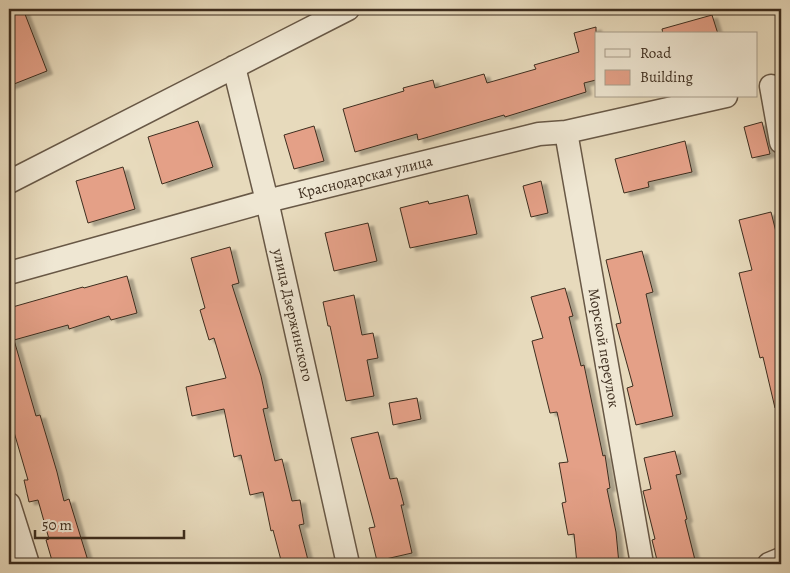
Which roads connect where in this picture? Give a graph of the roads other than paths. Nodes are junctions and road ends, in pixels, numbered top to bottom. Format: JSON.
{"nodes":[{"id":1,"x":348,"y":9,"type":"edge"},
{"id":2,"x":234,"y":67,"type":"junction"},
{"id":3,"x":770,"y":85,"type":"edge"},
{"id":4,"x":717,"y":98,"type":"edge"},
{"id":5,"x":566,"y":132,"type":"junction"},
{"id":6,"x":781,"y":142,"type":"edge"},
{"id":7,"x":9,"y":182,"type":"edge"},
{"id":8,"x":267,"y":201,"type":"junction"},
{"id":9,"x":9,"y":273,"type":"edge"},
{"id":10,"x":9,"y":504,"type":"edge"},
{"id":11,"x":781,"y":559,"type":"edge"},
{"id":12,"x":28,"y":564,"type":"edge"},
{"id":13,"x":348,"y":564,"type":"edge"},
{"id":14,"x":642,"y":564,"type":"edge"},
{"id":15,"x":768,"y":564,"type":"edge"}],
"edges":[{"from":1,"to":2,"type":"street"},
{"from":2,"to":7,"type":"street"},
{"from":2,"to":8,"type":"street","name":"улица Дзержинского"},
{"from":3,"to":6,"type":"street"},
{"from":4,"to":5,"type":"street","name":"Краснодарская улица"},
{"from":5,"to":8,"type":"street","name":"Краснодарская улица"},
{"from":5,"to":14,"type":"street","name":"Морской переулок"},
{"from":8,"to":9,"type":"street","name":"Краснодарская улица"},
{"from":8,"to":13,"type":"street","name":"улица Дзержинского"},
{"from":10,"to":12,"type":"street"},
{"from":11,"to":15,"type":"street"}]}
